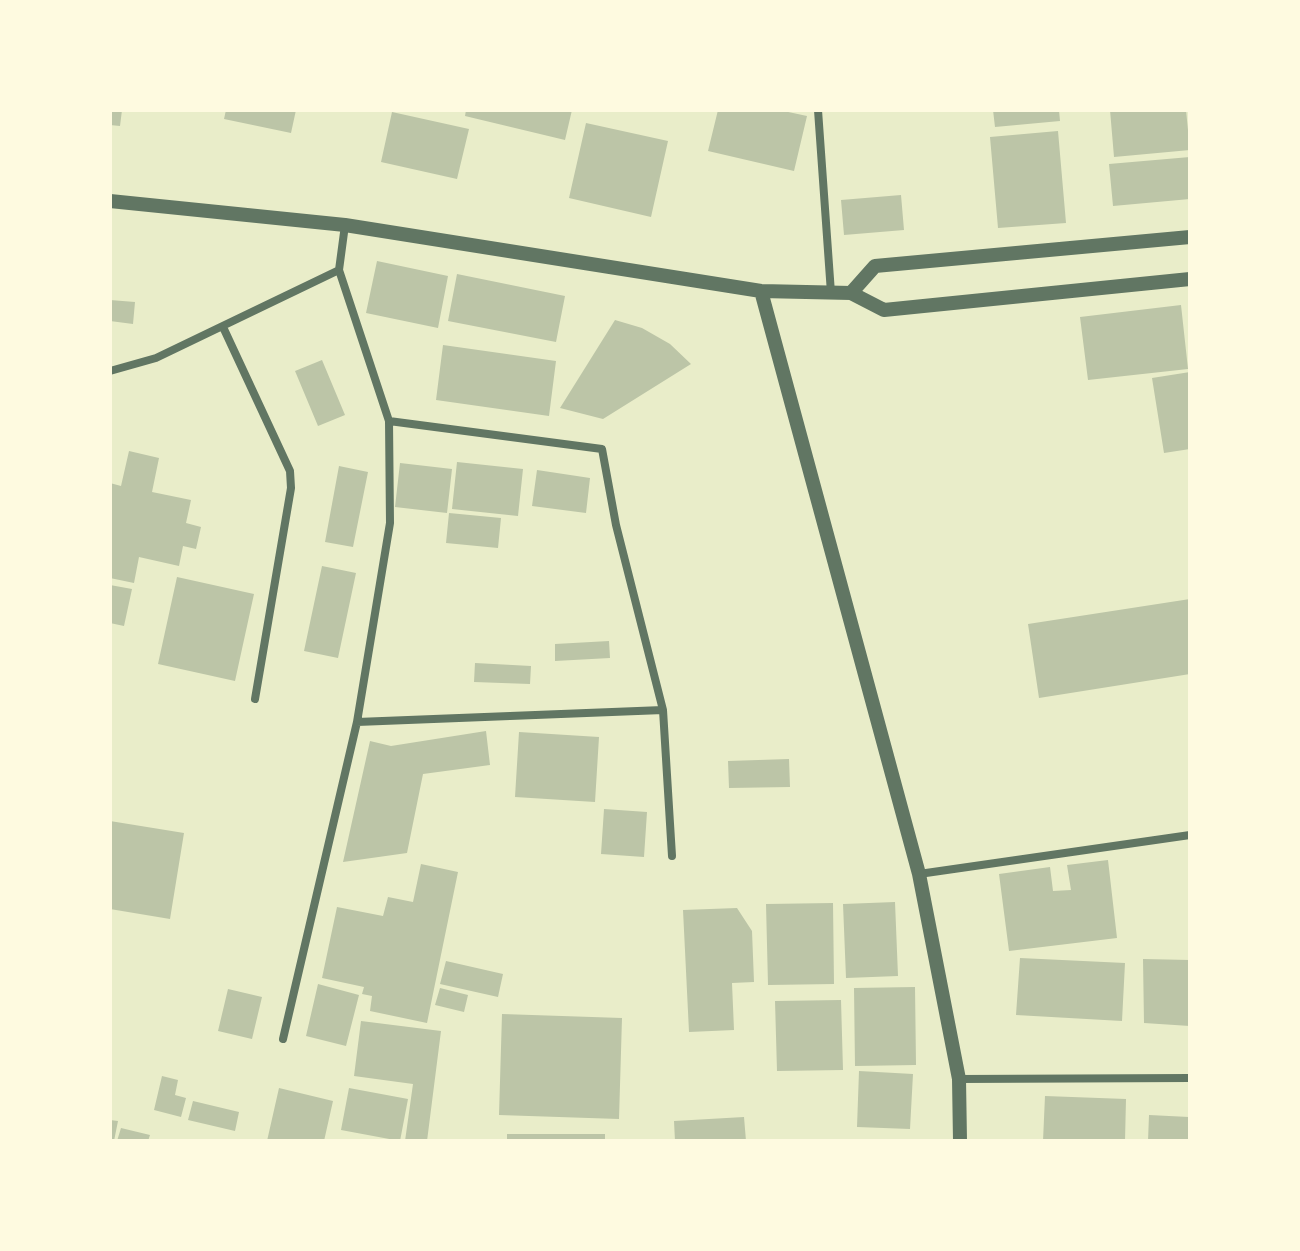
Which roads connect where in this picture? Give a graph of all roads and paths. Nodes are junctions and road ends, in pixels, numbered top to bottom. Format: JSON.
{"nodes":[{"id":1,"x":818,"y":110,"type":"edge"},
{"id":2,"x":110,"y":201,"type":"edge"},
{"id":3,"x":345,"y":225,"type":"junction"},
{"id":4,"x":1190,"y":237,"type":"edge"},
{"id":5,"x":339,"y":270,"type":"junction"},
{"id":6,"x":1190,"y":279,"type":"edge"},
{"id":7,"x":761,"y":291,"type":"junction"},
{"id":8,"x":831,"y":293,"type":"junction"},
{"id":9,"x":851,"y":293,"type":"junction"},
{"id":10,"x":223,"y":327,"type":"junction"},
{"id":11,"x":110,"y":371,"type":"edge"},
{"id":12,"x":389,"y":421,"type":"junction"},
{"id":13,"x":255,"y":699,"type":"dead end"},
{"id":14,"x":663,"y":710,"type":"junction"},
{"id":15,"x":357,"y":722,"type":"junction"},
{"id":16,"x":1190,"y":835,"type":"edge"},
{"id":17,"x":672,"y":856,"type":"dead end"},
{"id":18,"x":919,"y":874,"type":"junction"},
{"id":19,"x":283,"y":1039,"type":"dead end"},
{"id":20,"x":1190,"y":1078,"type":"edge"},
{"id":21,"x":959,"y":1079,"type":"junction"},
{"id":22,"x":960,"y":1141,"type":"edge"}],
"edges":[{"from":1,"to":8,"type":"street"},
{"from":2,"to":3,"type":"street"},
{"from":3,"to":5,"type":"street"},
{"from":3,"to":7,"type":"street"},
{"from":4,"to":9,"type":"street"},
{"from":5,"to":10,"type":"street"},
{"from":5,"to":12,"type":"street"},
{"from":6,"to":9,"type":"street"},
{"from":7,"to":8,"type":"street"},
{"from":7,"to":18,"type":"street"},
{"from":8,"to":9,"type":"street"},
{"from":10,"to":11,"type":"street"},
{"from":10,"to":13,"type":"street"},
{"from":12,"to":14,"type":"street"},
{"from":12,"to":15,"type":"street"},
{"from":14,"to":15,"type":"street"},
{"from":14,"to":17,"type":"street"},
{"from":15,"to":19,"type":"street"},
{"from":16,"to":18,"type":"street"},
{"from":18,"to":21,"type":"street"},
{"from":20,"to":21,"type":"street"},
{"from":21,"to":22,"type":"street"}]}
